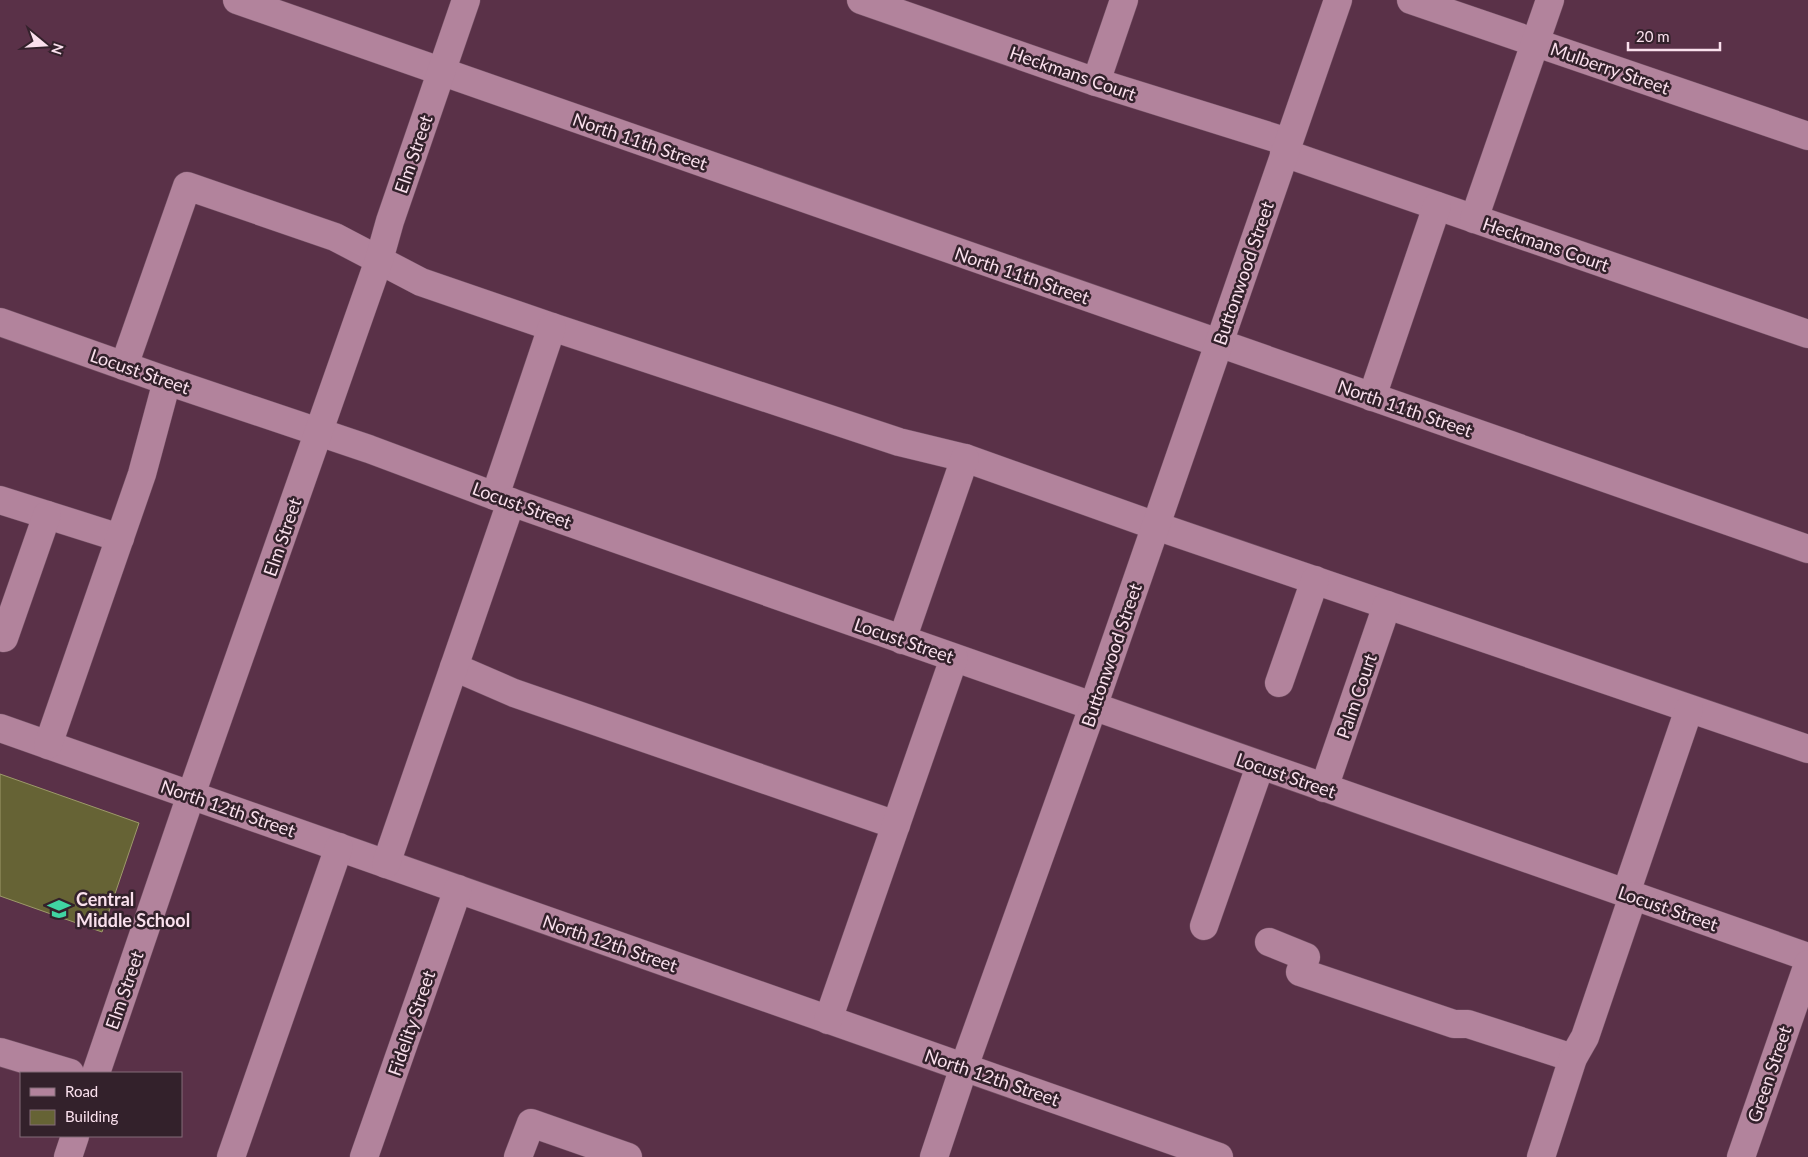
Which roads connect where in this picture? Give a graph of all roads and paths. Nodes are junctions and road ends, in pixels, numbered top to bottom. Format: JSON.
{"nodes":[{"id":1,"x":237,"y":0,"type":"edge"},
{"id":2,"x":466,"y":0,"type":"edge"},
{"id":3,"x":861,"y":0,"type":"edge"},
{"id":4,"x":1124,"y":0,"type":"edge"},
{"id":5,"x":1338,"y":0,"type":"edge"},
{"id":6,"x":1411,"y":0,"type":"edge"},
{"id":7,"x":1550,"y":0,"type":"edge"},
{"id":8,"x":1536,"y":42,"type":"junction"},
{"id":9,"x":442,"y":72,"type":"junction"},
{"id":10,"x":1096,"y":82,"type":"junction"},
{"id":11,"x":1808,"y":136,"type":"edge"},
{"id":12,"x":1286,"y":147,"type":"junction"},
{"id":13,"x":1437,"y":206,"type":"junction"},
{"id":14,"x":1474,"y":219,"type":"junction"},
{"id":15,"x":379,"y":260,"type":"junction"},
{"id":16,"x":0,"y":322,"type":"edge"},
{"id":17,"x":552,"y":327,"type":"junction"},
{"id":18,"x":1808,"y":334,"type":"edge"},
{"id":19,"x":1218,"y":344,"type":"junction"},
{"id":20,"x":124,"y":366,"type":"junction"},
{"id":21,"x":167,"y":381,"type":"junction"},
{"id":22,"x":1372,"y":397,"type":"junction"},
{"id":23,"x":318,"y":433,"type":"junction"},
{"id":24,"x":965,"y":458,"type":"junction"},
{"id":25,"x":503,"y":499,"type":"junction"},
{"id":26,"x":0,"y":500,"type":"edge"},
{"id":27,"x":47,"y":515,"type":"junction"},
{"id":28,"x":1156,"y":526,"type":"junction"},
{"id":29,"x":120,"y":538,"type":"junction"},
{"id":30,"x":1808,"y":549,"type":"edge"},
{"id":31,"x":1315,"y":580,"type":"junction"},
{"id":32,"x":1387,"y":605,"type":"junction"},
{"id":33,"x":4,"y":638,"type":"dead end"},
{"id":34,"x":902,"y":640,"type":"junction"},
{"id":35,"x":954,"y":658,"type":"junction"},
{"id":36,"x":454,"y":667,"type":"junction"},
{"id":37,"x":1279,"y":684,"type":"dead end"},
{"id":38,"x":1093,"y":707,"type":"junction"},
{"id":39,"x":1689,"y":709,"type":"junction"},
{"id":40,"x":0,"y":728,"type":"edge"},
{"id":41,"x":48,"y":745,"type":"junction"},
{"id":42,"x":1808,"y":749,"type":"edge"},
{"id":43,"x":1260,"y":766,"type":"junction"},
{"id":44,"x":1324,"y":788,"type":"junction"},
{"id":45,"x":191,"y":795,"type":"junction"},
{"id":46,"x":896,"y":825,"type":"junction"},
{"id":47,"x":339,"y":847,"type":"junction"},
{"id":48,"x":386,"y":864,"type":"junction"},
{"id":49,"x":458,"y":889,"type":"junction"},
{"id":50,"x":1630,"y":894,"type":"junction"},
{"id":51,"x":1204,"y":926,"type":"dead end"},
{"id":52,"x":1268,"y":942,"type":"dead end"},
{"id":53,"x":1808,"y":957,"type":"edge"},
{"id":54,"x":1808,"y":964,"type":"edge"},
{"id":55,"x":828,"y":1020,"type":"junction"},
{"id":56,"x":0,"y":1052,"type":"edge"},
{"id":57,"x":1574,"y":1058,"type":"junction"},
{"id":58,"x":964,"y":1067,"type":"junction"},
{"id":59,"x":67,"y":1072,"type":"edge"},
{"id":60,"x":96,"y":1072,"type":"edge"},
{"id":61,"x":75,"y":1137,"type":"edge"},
{"id":62,"x":68,"y":1157,"type":"edge"},
{"id":63,"x":231,"y":1157,"type":"edge"},
{"id":64,"x":364,"y":1157,"type":"edge"},
{"id":65,"x":518,"y":1157,"type":"edge"},
{"id":66,"x":628,"y":1157,"type":"edge"},
{"id":67,"x":934,"y":1157,"type":"edge"},
{"id":68,"x":1219,"y":1157,"type":"edge"},
{"id":69,"x":1541,"y":1157,"type":"edge"},
{"id":70,"x":1740,"y":1157,"type":"edge"}],
"edges":[{"from":1,"to":9,"type":"street","name":"North 11th Street"},
{"from":2,"to":9,"type":"street","name":"Elm Street"},
{"from":3,"to":10,"type":"street","name":"Heckmans Court"},
{"from":4,"to":10,"type":"street"},
{"from":5,"to":12,"type":"street","name":"Buttonwood Street"},
{"from":6,"to":8,"type":"street","name":"Mulberry Street"},
{"from":7,"to":8,"type":"street"},
{"from":8,"to":11,"type":"street","name":"Mulberry Street"},
{"from":8,"to":14,"type":"street"},
{"from":9,"to":15,"type":"street","name":"Elm Street"},
{"from":9,"to":19,"type":"street","name":"North 11th Street"},
{"from":10,"to":12,"type":"street","name":"Heckmans Court"},
{"from":12,"to":13,"type":"street","name":"Heckmans Court"},
{"from":12,"to":19,"type":"street","name":"Buttonwood Street"},
{"from":13,"to":14,"type":"street","name":"Heckmans Court"},
{"from":13,"to":22,"type":"street"},
{"from":14,"to":18,"type":"street","name":"Heckmans Court"},
{"from":15,"to":17,"type":"street"},
{"from":15,"to":20,"type":"street"},
{"from":15,"to":23,"type":"street","name":"Elm Street"},
{"from":16,"to":20,"type":"street","name":"Locust Street"},
{"from":17,"to":24,"type":"street"},
{"from":17,"to":25,"type":"street"},
{"from":19,"to":22,"type":"street","name":"North 11th Street"},
{"from":19,"to":28,"type":"street","name":"Buttonwood Street"},
{"from":20,"to":21,"type":"street","name":"Locust Street"},
{"from":21,"to":23,"type":"street","name":"Locust Street"},
{"from":21,"to":29,"type":"street"},
{"from":22,"to":30,"type":"street","name":"North 11th Street"},
{"from":23,"to":25,"type":"street","name":"Locust Street"},
{"from":23,"to":45,"type":"street","name":"Elm Street"},
{"from":24,"to":28,"type":"street"},
{"from":24,"to":34,"type":"street"},
{"from":25,"to":34,"type":"street","name":"Locust Street"},
{"from":25,"to":36,"type":"street"},
{"from":26,"to":27,"type":"street"},
{"from":27,"to":29,"type":"street"},
{"from":27,"to":33,"type":"street"},
{"from":28,"to":31,"type":"street"},
{"from":28,"to":38,"type":"street","name":"Buttonwood Street"},
{"from":29,"to":41,"type":"street"},
{"from":31,"to":32,"type":"street"},
{"from":31,"to":37,"type":"street"},
{"from":32,"to":39,"type":"street"},
{"from":32,"to":44,"type":"street","name":"Palm Court"},
{"from":34,"to":35,"type":"street","name":"Locust Street"},
{"from":35,"to":38,"type":"street","name":"Locust Street"},
{"from":35,"to":46,"type":"street"},
{"from":36,"to":46,"type":"street"},
{"from":36,"to":48,"type":"street"},
{"from":38,"to":43,"type":"street","name":"Locust Street"},
{"from":38,"to":58,"type":"street","name":"Buttonwood Street"},
{"from":39,"to":42,"type":"street"},
{"from":39,"to":50,"type":"street"},
{"from":40,"to":41,"type":"street","name":"North 12th Street"},
{"from":41,"to":45,"type":"street","name":"North 12th Street"},
{"from":43,"to":44,"type":"street","name":"Locust Street"},
{"from":43,"to":51,"type":"street"},
{"from":44,"to":50,"type":"street","name":"Locust Street"},
{"from":45,"to":47,"type":"street","name":"North 12th Street"},
{"from":45,"to":60,"type":"street","name":"Elm Street"},
{"from":46,"to":55,"type":"street"},
{"from":47,"to":48,"type":"street","name":"North 12th Street"},
{"from":47,"to":63,"type":"street"},
{"from":48,"to":49,"type":"street","name":"North 12th Street"},
{"from":49,"to":55,"type":"street","name":"North 12th Street"},
{"from":49,"to":64,"type":"street","name":"Fidelity Street"},
{"from":50,"to":53,"type":"street","name":"Locust Street"},
{"from":50,"to":57,"type":"street"},
{"from":52,"to":57,"type":"street"},
{"from":54,"to":70,"type":"street","name":"Green Street"},
{"from":55,"to":58,"type":"street","name":"North 12th Street"},
{"from":56,"to":59,"type":"street"},
{"from":57,"to":69,"type":"street"},
{"from":58,"to":67,"type":"street","name":"Buttonwood Street"},
{"from":58,"to":68,"type":"street","name":"North 12th Street"},
{"from":61,"to":62,"type":"street"},
{"from":65,"to":66,"type":"street"}]}
